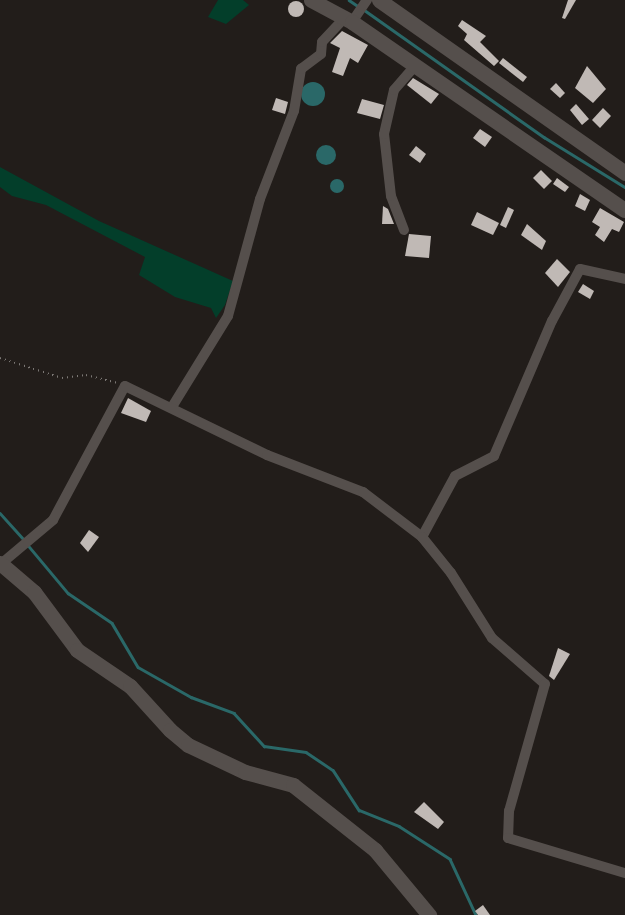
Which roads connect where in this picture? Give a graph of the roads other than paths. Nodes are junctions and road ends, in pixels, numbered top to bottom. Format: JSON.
{"nodes":[{"id":1,"x":311,"y":0,"type":"edge"},
{"id":2,"x":367,"y":0,"type":"edge"},
{"id":3,"x":379,"y":0,"type":"edge"},
{"id":4,"x":348,"y":20,"type":"junction"},
{"id":5,"x":415,"y":66,"type":"junction"},
{"id":6,"x":625,"y":172,"type":"edge"},
{"id":7,"x":625,"y":210,"type":"edge"},
{"id":8,"x":404,"y":230,"type":"dead end"},
{"id":9,"x":625,"y":279,"type":"edge"},
{"id":10,"x":172,"y":407,"type":"junction"},
{"id":11,"x":422,"y":537,"type":"junction"},
{"id":12,"x":1,"y":563,"type":"edge"},
{"id":13,"x":625,"y":873,"type":"edge"},
{"id":14,"x":429,"y":915,"type":"edge"}],
"edges":[{"from":1,"to":4,"type":"main road"},
{"from":2,"to":4,"type":"street"},
{"from":3,"to":6,"type":"main road"},
{"from":4,"to":5,"type":"main road"},
{"from":4,"to":10,"type":"street"},
{"from":5,"to":7,"type":"main road"},
{"from":5,"to":8,"type":"street"},
{"from":9,"to":11,"type":"street"},
{"from":10,"to":11,"type":"street"},
{"from":10,"to":12,"type":"street"},
{"from":11,"to":13,"type":"street"},
{"from":12,"to":14,"type":"main road"}]}
